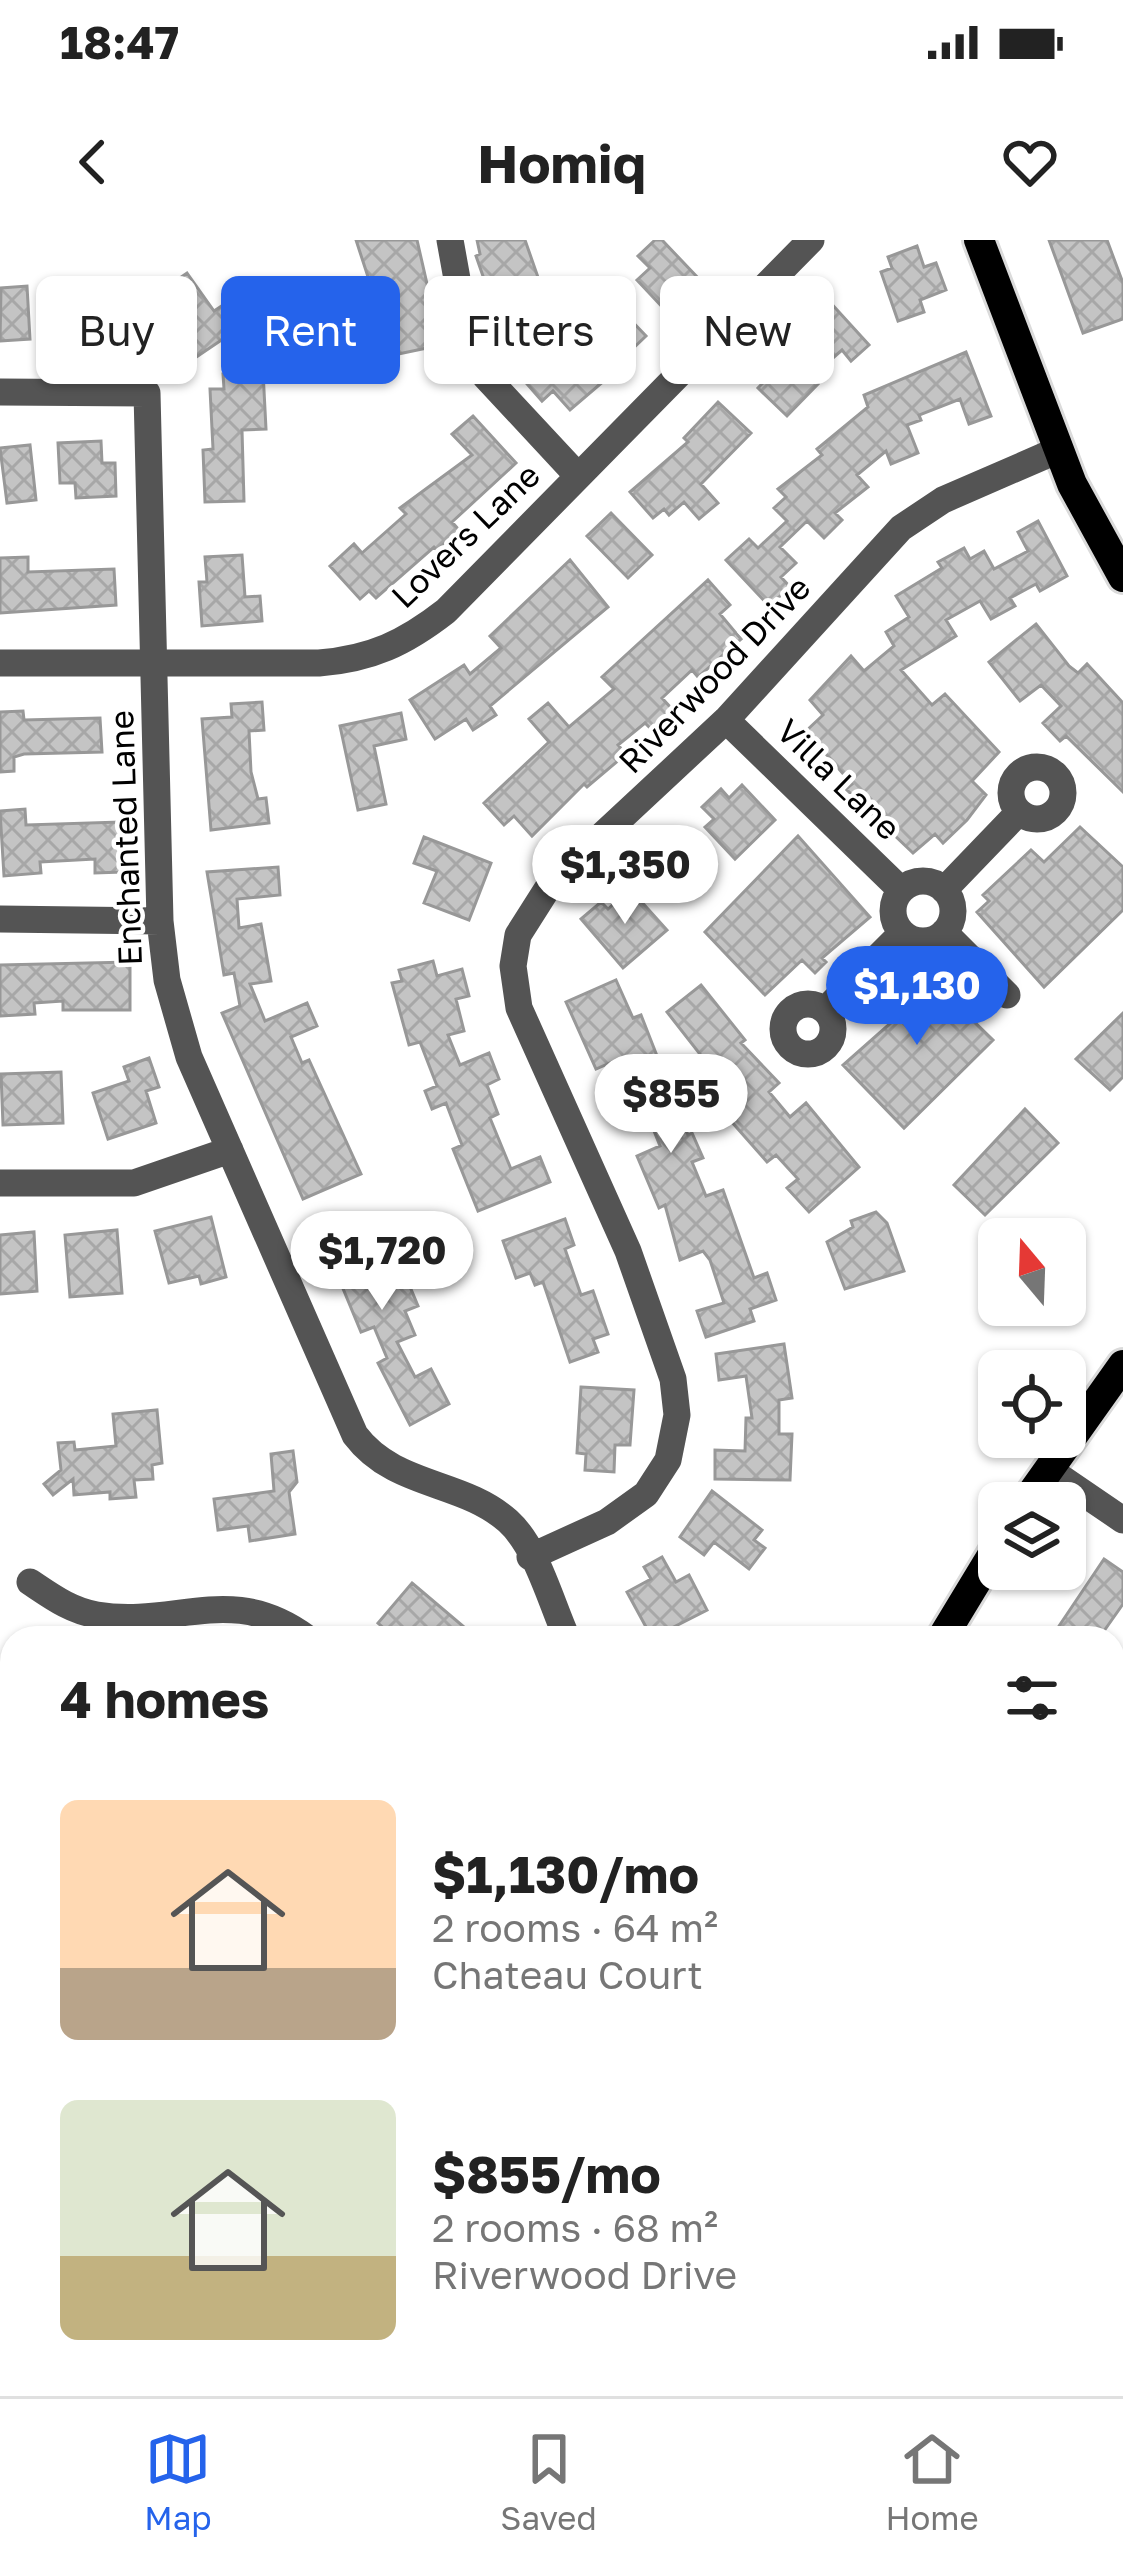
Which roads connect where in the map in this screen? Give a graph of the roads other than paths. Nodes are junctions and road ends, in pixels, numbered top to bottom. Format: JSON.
{"nodes":[{"id":1,"x":449,"y":240,"type":"edge"},
{"id":2,"x":811,"y":240,"type":"edge"},
{"id":3,"x":979,"y":240,"type":"edge"},
{"id":4,"x":0,"y":392,"type":"edge"},
{"id":5,"x":1058,"y":450,"type":"junction"},
{"id":6,"x":578,"y":476,"type":"junction"},
{"id":7,"x":1123,"y":577,"type":"edge"},
{"id":8,"x":154,"y":663,"type":"junction"},
{"id":9,"x":0,"y":664,"type":"edge"},
{"id":10,"x":726,"y":720,"type":"junction"},
{"id":11,"x":1019,"y":812,"type":"dead end"},
{"id":12,"x":901,"y":890,"type":"junction"},
{"id":13,"x":944,"y":890,"type":"junction"},
{"id":14,"x":0,"y":919,"type":"edge"},
{"id":15,"x":160,"y":921,"type":"junction"},
{"id":16,"x":944,"y":932,"type":"junction"},
{"id":17,"x":902,"y":933,"type":"junction"},
{"id":18,"x":1007,"y":995,"type":"dead end"},
{"id":19,"x":825,"y":1010,"type":"dead end"},
{"id":20,"x":230,"y":1150,"type":"junction"},
{"id":21,"x":0,"y":1183,"type":"edge"},
{"id":22,"x":1123,"y":1365,"type":"edge"},
{"id":23,"x":1048,"y":1469,"type":"junction"},
{"id":24,"x":1039,"y":1482,"type":"edge"},
{"id":25,"x":1123,"y":1520,"type":"edge"},
{"id":26,"x":530,"y":1557,"type":"junction"},
{"id":27,"x":978,"y":1579,"type":"edge"},
{"id":28,"x":30,"y":1582,"type":"dead end"},
{"id":29,"x":286,"y":1626,"type":"edge"},
{"id":30,"x":562,"y":1626,"type":"edge"},
{"id":31,"x":949,"y":1626,"type":"edge"}],
"edges":[{"from":1,"to":6,"type":"street"},
{"from":2,"to":6,"type":"street","name":"Lovers Lane"},
{"from":3,"to":5,"type":"main road"},
{"from":4,"to":8,"type":"street","name":"Enchanted Lane"},
{"from":5,"to":7,"type":"main road"},
{"from":5,"to":10,"type":"street","name":"Riverwood Drive"},
{"from":6,"to":8,"type":"street","name":"Lovers Lane"},
{"from":8,"to":9,"type":"street","name":"Lovers Lane"},
{"from":8,"to":15,"type":"street","name":"Enchanted Lane"},
{"from":10,"to":12,"type":"street","name":"Villa Lane"},
{"from":10,"to":26,"type":"street","name":"Riverwood Drive"},
{"from":11,"to":13,"type":"street"},
{"from":12,"to":13,"type":"street"},
{"from":12,"to":17,"type":"street"},
{"from":13,"to":16,"type":"street"},
{"from":14,"to":15,"type":"street"},
{"from":15,"to":20,"type":"street","name":"Enchanted Lane"},
{"from":16,"to":17,"type":"street"},
{"from":16,"to":18,"type":"street"},
{"from":17,"to":19,"type":"street"},
{"from":20,"to":21,"type":"street"},
{"from":20,"to":26,"type":"street","name":"Enchanted Lane"},
{"from":22,"to":23,"type":"main road"},
{"from":23,"to":24,"type":"main road"},
{"from":23,"to":25,"type":"street"},
{"from":26,"to":30,"type":"street","name":"Enchanted Lane"},
{"from":27,"to":31,"type":"main road"},
{"from":28,"to":29,"type":"street"}]}
